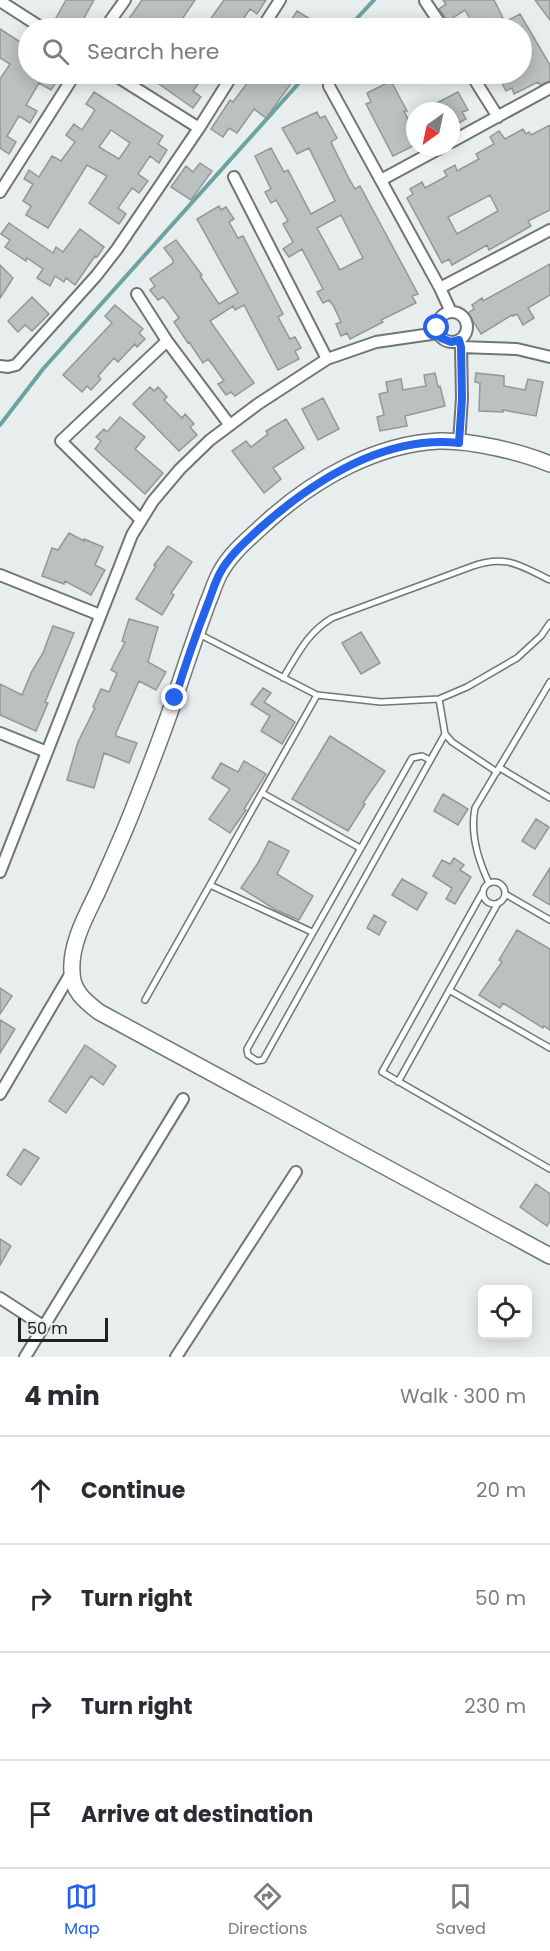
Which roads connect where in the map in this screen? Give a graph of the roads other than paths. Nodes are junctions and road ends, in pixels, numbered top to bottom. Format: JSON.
{"nodes":[{"id":1,"x":125,"y":0,"type":"edge"},
{"id":2,"x":280,"y":0,"type":"edge"},
{"id":3,"x":0,"y":1,"type":"edge"},
{"id":4,"x":425,"y":1,"type":"edge"},
{"id":5,"x":26,"y":18,"type":"edge"},
{"id":6,"x":112,"y":18,"type":"edge"},
{"id":7,"x":268,"y":18,"type":"edge"},
{"id":8,"x":436,"y":18,"type":"edge"},
{"id":9,"x":69,"y":84,"type":"edge"},
{"id":10,"x":129,"y":84,"type":"edge"},
{"id":11,"x":227,"y":84,"type":"edge"},
{"id":12,"x":477,"y":84,"type":"edge"},
{"id":13,"x":329,"y":86,"type":"dead end"},
{"id":14,"x":550,"y":88,"type":"edge"},
{"id":15,"x":498,"y":117,"type":"junction"},
{"id":16,"x":199,"y":128,"type":"junction"},
{"id":17,"x":460,"y":137,"type":"edge"},
{"id":18,"x":425,"y":156,"type":"edge"},
{"id":19,"x":234,"y":177,"type":"dead end"},
{"id":20,"x":381,"y":180,"type":"junction"},
{"id":21,"x":0,"y":192,"type":"edge"},
{"id":22,"x":550,"y":230,"type":"edge"},
{"id":23,"x":440,"y":288,"type":"junction"},
{"id":24,"x":137,"y":294,"type":"dead end"},
{"id":25,"x":451,"y":312,"type":"junction"},
{"id":26,"x":438,"y":333,"type":"junction"},
{"id":27,"x":167,"y":341,"type":"junction"},
{"id":28,"x":460,"y":344,"type":"junction"},
{"id":29,"x":550,"y":357,"type":"edge"},
{"id":30,"x":327,"y":359,"type":"junction"},
{"id":31,"x":0,"y":366,"type":"edge"},
{"id":32,"x":229,"y":424,"type":"junction"},
{"id":33,"x":459,"y":443,"type":"junction"},
{"id":34,"x":550,"y":464,"type":"edge"},
{"id":35,"x":141,"y":520,"type":"junction"},
{"id":36,"x":0,"y":575,"type":"edge"},
{"id":37,"x":550,"y":580,"type":"edge"},
{"id":38,"x":100,"y":615,"type":"junction"},
{"id":39,"x":550,"y":622,"type":"edge"},
{"id":40,"x":196,"y":633,"type":"junction"},
{"id":41,"x":283,"y":678,"type":"junction"},
{"id":42,"x":550,"y":682,"type":"edge"},
{"id":43,"x":317,"y":696,"type":"junction"},
{"id":44,"x":439,"y":699,"type":"junction"},
{"id":45,"x":0,"y":733,"type":"edge"},
{"id":46,"x":446,"y":734,"type":"junction"},
{"id":47,"x":47,"y":752,"type":"junction"},
{"id":48,"x":430,"y":760,"type":"junction"},
{"id":49,"x":498,"y":770,"type":"junction"},
{"id":50,"x":262,"y":793,"type":"junction"},
{"id":51,"x":550,"y":798,"type":"edge"},
{"id":52,"x":360,"y":848,"type":"junction"},
{"id":53,"x":0,"y":872,"type":"edge"},
{"id":54,"x":489,"y":883,"type":"junction"},
{"id":55,"x":210,"y":885,"type":"junction"},
{"id":56,"x":482,"y":893,"type":"junction"},
{"id":57,"x":505,"y":894,"type":"junction"},
{"id":58,"x":498,"y":903,"type":"junction"},
{"id":59,"x":550,"y":920,"type":"edge"},
{"id":60,"x":312,"y":932,"type":"junction"},
{"id":61,"x":72,"y":973,"type":"junction"},
{"id":62,"x":449,"y":990,"type":"junction"},
{"id":63,"x":145,"y":1000,"type":"dead end"},
{"id":64,"x":550,"y":1048,"type":"edge"},
{"id":65,"x":398,"y":1082,"type":"junction"},
{"id":66,"x":0,"y":1094,"type":"edge"},
{"id":67,"x":183,"y":1099,"type":"dead end"},
{"id":68,"x":550,"y":1169,"type":"edge"},
{"id":69,"x":296,"y":1172,"type":"dead end"},
{"id":70,"x":550,"y":1256,"type":"edge"},
{"id":71,"x":0,"y":1298,"type":"edge"},
{"id":72,"x":43,"y":1326,"type":"junction"},
{"id":73,"x":25,"y":1357,"type":"edge"},
{"id":74,"x":176,"y":1357,"type":"edge"}],
"edges":[{"from":1,"to":6,"type":"street"},
{"from":2,"to":7,"type":"street"},
{"from":3,"to":5,"type":"street"},
{"from":4,"to":8,"type":"street"},
{"from":9,"to":21,"type":"street"},
{"from":10,"to":16,"type":"street"},
{"from":11,"to":16,"type":"street"},
{"from":12,"to":15,"type":"street"},
{"from":13,"to":20,"type":"street"},
{"from":14,"to":15,"type":"street"},
{"from":15,"to":17,"type":"street"},
{"from":16,"to":31,"type":"street"},
{"from":18,"to":20,"type":"street"},
{"from":19,"to":30,"type":"street"},
{"from":20,"to":23,"type":"street"},
{"from":22,"to":23,"type":"street"},
{"from":23,"to":25,"type":"street"},
{"from":24,"to":27,"type":"street"},
{"from":25,"to":26,"type":"street"},
{"from":25,"to":28,"type":"street"},
{"from":26,"to":28,"type":"street"},
{"from":26,"to":30,"type":"street"},
{"from":27,"to":32,"type":"street"},
{"from":27,"to":35,"type":"street"},
{"from":28,"to":29,"type":"street"},
{"from":28,"to":33,"type":"street"},
{"from":30,"to":32,"type":"street"},
{"from":32,"to":35,"type":"street"},
{"from":33,"to":34,"type":"street"},
{"from":33,"to":40,"type":"street"},
{"from":35,"to":38,"type":"street"},
{"from":36,"to":38,"type":"street"},
{"from":37,"to":41,"type":"lane"},
{"from":38,"to":47,"type":"street"},
{"from":39,"to":44,"type":"lane"},
{"from":40,"to":41,"type":"lane"},
{"from":40,"to":61,"type":"street"},
{"from":41,"to":43,"type":"lane"},
{"from":42,"to":49,"type":"lane"},
{"from":43,"to":44,"type":"lane"},
{"from":43,"to":50,"type":"lane"},
{"from":44,"to":46,"type":"lane"},
{"from":45,"to":47,"type":"street"},
{"from":46,"to":48,"type":"lane"},
{"from":46,"to":49,"type":"lane"},
{"from":47,"to":53,"type":"street"},
{"from":48,"to":52,"type":"lane"},
{"from":48,"to":60,"type":"lane"},
{"from":49,"to":51,"type":"lane"},
{"from":49,"to":54,"type":"lane"},
{"from":50,"to":52,"type":"lane"},
{"from":50,"to":55,"type":"lane"},
{"from":52,"to":60,"type":"lane"},
{"from":54,"to":56,"type":"lane"},
{"from":54,"to":57,"type":"lane"},
{"from":55,"to":60,"type":"lane"},
{"from":55,"to":63,"type":"lane"},
{"from":56,"to":58,"type":"lane"},
{"from":56,"to":65,"type":"lane"},
{"from":57,"to":58,"type":"lane"},
{"from":57,"to":59,"type":"lane"},
{"from":58,"to":62,"type":"lane"},
{"from":61,"to":66,"type":"street"},
{"from":61,"to":70,"type":"street"},
{"from":62,"to":64,"type":"lane"},
{"from":62,"to":65,"type":"lane"},
{"from":65,"to":68,"type":"lane"},
{"from":67,"to":72,"type":"street"},
{"from":69,"to":74,"type":"street"},
{"from":71,"to":72,"type":"street"},
{"from":72,"to":73,"type":"street"}]}
